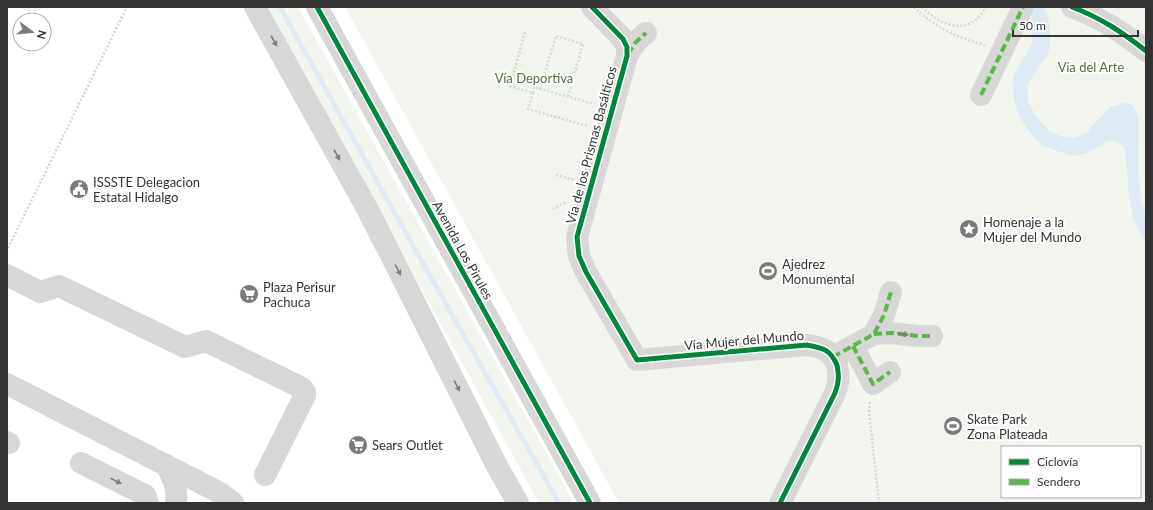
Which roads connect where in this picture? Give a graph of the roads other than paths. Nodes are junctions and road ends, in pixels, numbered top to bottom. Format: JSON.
{"nodes":[{"id":1,"x":256,"y":7,"type":"edge"},
{"id":2,"x":317,"y":7,"type":"edge"},
{"id":3,"x":592,"y":7,"type":"edge"},
{"id":4,"x":1023,"y":7,"type":"edge"},
{"id":5,"x":1072,"y":7,"type":"edge"},
{"id":6,"x":646,"y":33,"type":"dead end"},
{"id":7,"x":1146,"y":51,"type":"edge"},
{"id":8,"x":627,"y":56,"type":"junction"},
{"id":9,"x":981,"y":95,"type":"dead end"},
{"id":10,"x":7,"y":275,"type":"edge"},
{"id":11,"x":891,"y":292,"type":"dead end"},
{"id":12,"x":874,"y":334,"type":"junction"},
{"id":13,"x":932,"y":336,"type":"dead end"},
{"id":14,"x":853,"y":346,"type":"junction"},
{"id":15,"x":833,"y":357,"type":"junction"},
{"id":16,"x":637,"y":360,"type":"joint"},
{"id":17,"x":881,"y":378,"type":"road end"},
{"id":18,"x":7,"y":384,"type":"edge"},
{"id":19,"x":81,"y":463,"type":"dead end"},
{"id":20,"x":166,"y":465,"type":"junction"},
{"id":21,"x":266,"y":475,"type":"dead end"},
{"id":22,"x":198,"y":482,"type":"junction"},
{"id":23,"x":224,"y":500,"type":"edge"},
{"id":24,"x":148,"y":503,"type":"edge"},
{"id":25,"x":157,"y":503,"type":"edge"},
{"id":26,"x":176,"y":503,"type":"edge"},
{"id":27,"x":198,"y":503,"type":"edge"},
{"id":28,"x":518,"y":503,"type":"edge"},
{"id":29,"x":590,"y":503,"type":"edge"},
{"id":30,"x":780,"y":503,"type":"edge"}],
"edges":[{"from":1,"to":28,"type":"street","one_way":true},
{"from":2,"to":29,"type":"street","name":"Avenida Los Pirules"},
{"from":3,"to":8,"type":"street","name":"Vía de los Prismas Basálticos"},
{"from":4,"to":9,"type":"street"},
{"from":5,"to":7,"type":"street"},
{"from":6,"to":8,"type":"street"},
{"from":8,"to":16,"type":"street","name":"Vía de los Prismas Basálticos"},
{"from":10,"to":21,"type":"street"},
{"from":11,"to":12,"type":"street"},
{"from":12,"to":13,"type":"street","one_way":true},
{"from":12,"to":14,"type":"street"},
{"from":14,"to":15,"type":"street"},
{"from":14,"to":17,"type":"street"},
{"from":15,"to":16,"type":"street","name":"Vía Mujer del Mundo"},
{"from":15,"to":30,"type":"street"},
{"from":18,"to":20,"type":"street"},
{"from":19,"to":24,"type":"street","one_way":true},
{"from":20,"to":22,"type":"street"},
{"from":20,"to":25,"type":"street"},
{"from":20,"to":26,"type":"street"},
{"from":22,"to":23,"type":"street"},
{"from":22,"to":27,"type":"street"}]}
